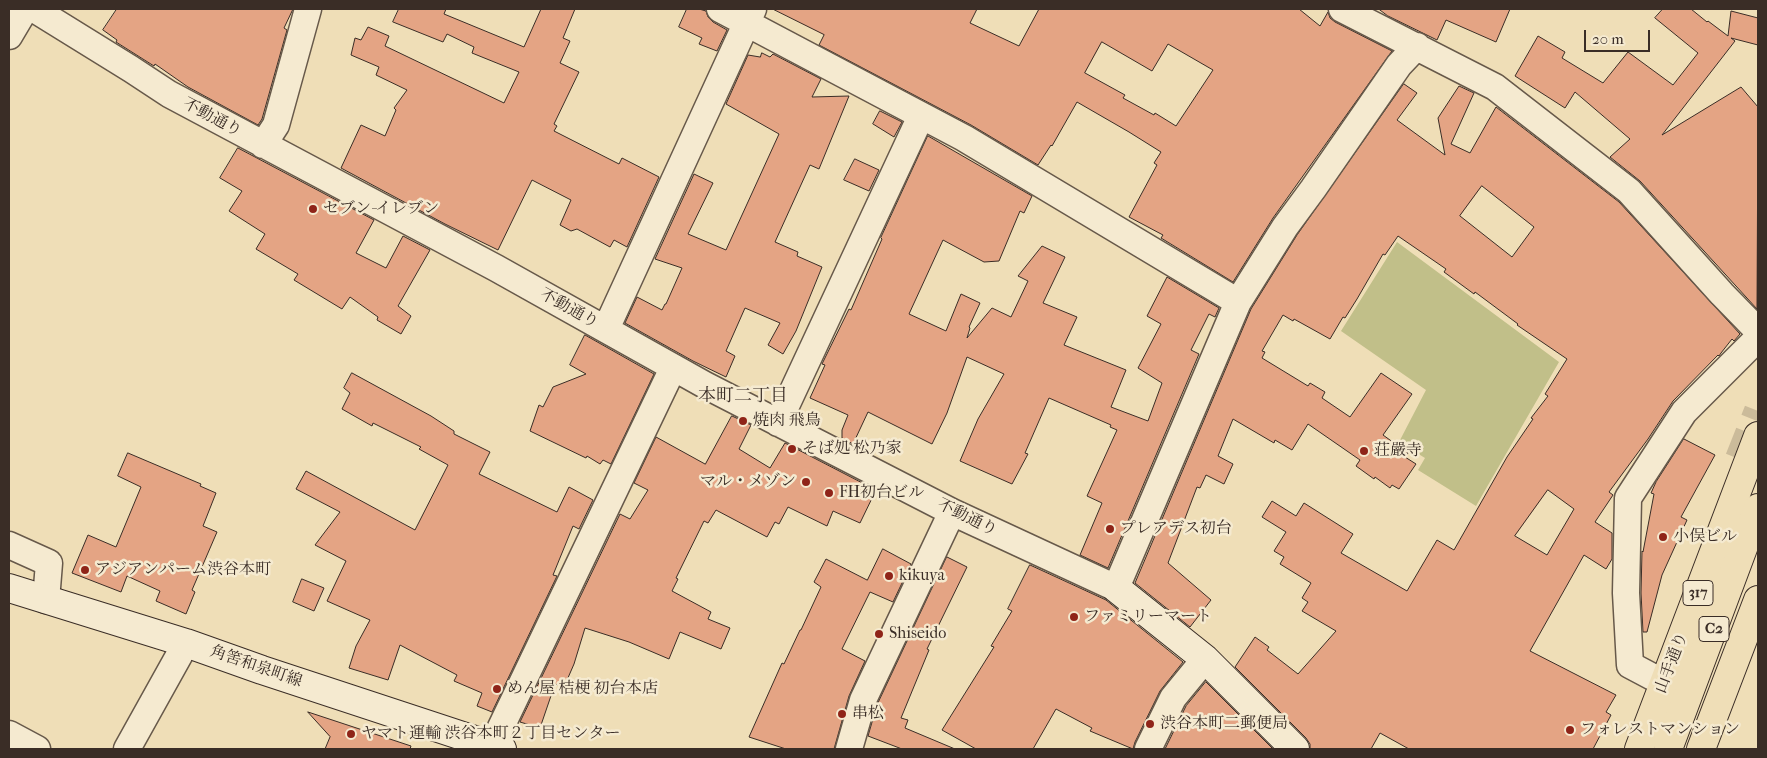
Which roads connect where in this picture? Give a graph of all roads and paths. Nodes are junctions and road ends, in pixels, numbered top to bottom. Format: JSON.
{"nodes":[{"id":1,"x":25,"y":9,"type":"edge"},
{"id":2,"x":34,"y":9,"type":"edge"},
{"id":3,"x":308,"y":9,"type":"edge"},
{"id":4,"x":720,"y":9,"type":"edge"},
{"id":5,"x":1342,"y":9,"type":"edge"},
{"id":6,"x":750,"y":16,"type":"edge"},
{"id":7,"x":9,"y":36,"type":"edge"},
{"id":8,"x":1417,"y":46,"type":"junction"},
{"id":9,"x":921,"y":116,"type":"junction"},
{"id":10,"x":263,"y":145,"type":"junction"},
{"id":11,"x":1238,"y":302,"type":"junction"},
{"id":12,"x":606,"y":329,"type":"junction"},
{"id":13,"x":1758,"y":330,"type":"edge"},
{"id":14,"x":1758,"y":338,"type":"edge"},
{"id":15,"x":673,"y":368,"type":"junction"},
{"id":16,"x":778,"y":423,"type":"junction"},
{"id":17,"x":1758,"y":436,"type":"tunnel mouth"},
{"id":18,"x":1758,"y":508,"type":"edge"},
{"id":19,"x":952,"y":512,"type":"junction"},
{"id":20,"x":9,"y":544,"type":"edge"},
{"id":21,"x":1758,"y":546,"type":"edge"},
{"id":22,"x":9,"y":588,"type":"edge"},
{"id":23,"x":1116,"y":588,"type":"junction"},
{"id":24,"x":46,"y":600,"type":"junction"},
{"id":25,"x":1758,"y":600,"type":"edge"},
{"id":26,"x":186,"y":643,"type":"junction"},
{"id":27,"x":1205,"y":660,"type":"junction"},
{"id":28,"x":1664,"y":683,"type":"junction"},
{"id":29,"x":9,"y":734,"type":"edge"},
{"id":30,"x":497,"y":748,"type":"edge"},
{"id":31,"x":37,"y":749,"type":"edge"},
{"id":32,"x":127,"y":749,"type":"edge"},
{"id":33,"x":849,"y":749,"type":"edge"},
{"id":34,"x":1148,"y":749,"type":"edge"},
{"id":35,"x":1295,"y":749,"type":"edge"},
{"id":36,"x":1639,"y":749,"type":"edge"},
{"id":37,"x":1668,"y":749,"type":"edge"},
{"id":38,"x":1682,"y":749,"type":"edge"},
{"id":39,"x":1701,"y":749,"type":"edge"}],
"edges":[{"from":1,"to":7,"type":"street"},
{"from":2,"to":10,"type":"street","name":"不動通り"},
{"from":3,"to":10,"type":"street"},
{"from":4,"to":6,"type":"street"},
{"from":5,"to":8,"type":"street"},
{"from":6,"to":9,"type":"street"},
{"from":6,"to":12,"type":"street"},
{"from":8,"to":11,"type":"street"},
{"from":8,"to":13,"type":"street"},
{"from":9,"to":11,"type":"street"},
{"from":9,"to":16,"type":"street"},
{"from":10,"to":12,"type":"street","name":"不動通り"},
{"from":11,"to":23,"type":"street"},
{"from":12,"to":15,"type":"street","name":"不動通り"},
{"from":14,"to":28,"type":"street"},
{"from":15,"to":16,"type":"street","name":"不動通り"},
{"from":15,"to":30,"type":"street"},
{"from":16,"to":19,"type":"street","name":"不動通り"},
{"from":17,"to":28,"type":"main road","name":"山手通り","number":"317"},
{"from":18,"to":37,"type":"main road","number":"C2"},
{"from":19,"to":23,"type":"street","name":"不動通り"},
{"from":19,"to":33,"type":"street"},
{"from":20,"to":24,"type":"street"},
{"from":21,"to":38,"type":"main road","number":"C2"},
{"from":22,"to":24,"type":"main road","name":"角筈和泉町線"},
{"from":23,"to":27,"type":"main road"},
{"from":24,"to":26,"type":"main road","name":"角筈和泉町線"},
{"from":25,"to":39,"type":"main road"},
{"from":26,"to":30,"type":"main road","name":"角筈和泉町線"},
{"from":26,"to":32,"type":"street"},
{"from":27,"to":34,"type":"street"},
{"from":27,"to":35,"type":"main road"},
{"from":28,"to":36,"type":"main road","name":"山手通り","number":"317"},
{"from":29,"to":31,"type":"street"}]}
